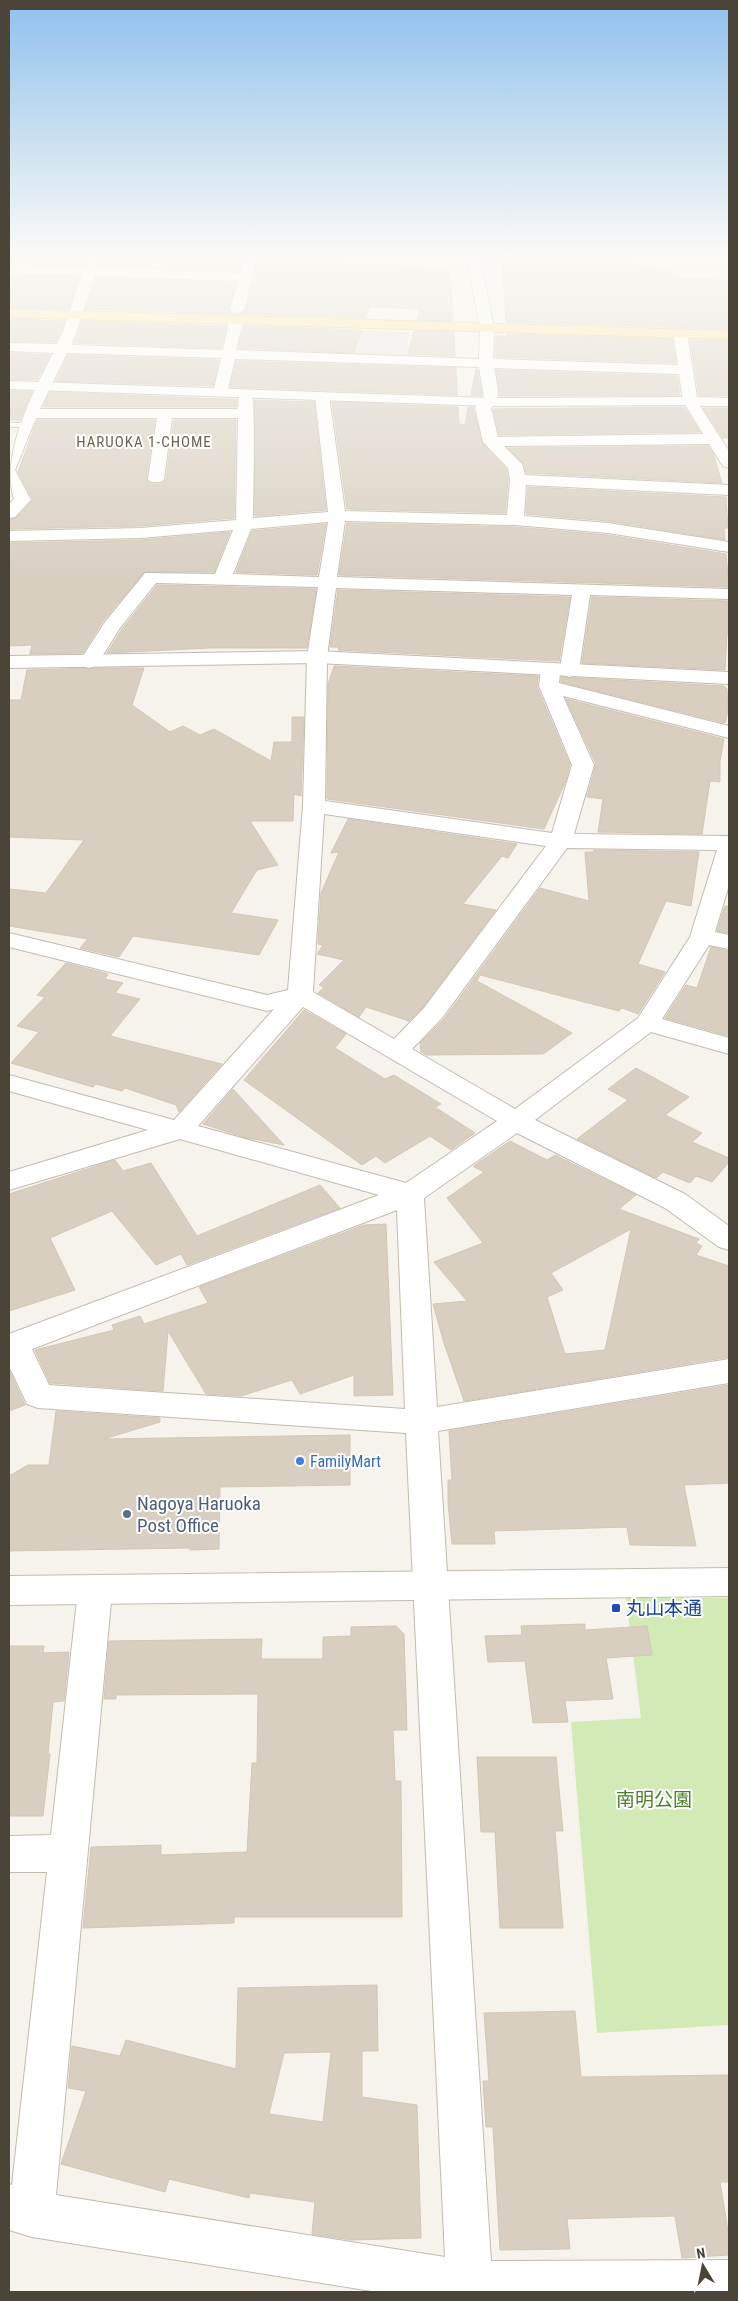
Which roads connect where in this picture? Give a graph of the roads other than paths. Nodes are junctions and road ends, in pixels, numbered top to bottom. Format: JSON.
{"nodes":[{"id":1,"x":55,"y":362,"type":"edge"},
{"id":2,"x":226,"y":362,"type":"edge"},
{"id":3,"x":466,"y":362,"type":"edge"},
{"id":4,"x":686,"y":362,"type":"edge"},
{"id":5,"x":486,"y":363,"type":"junction"},
{"id":6,"x":687,"y":370,"type":"junction"},
{"id":7,"x":9,"y":386,"type":"edge"},
{"id":8,"x":44,"y":386,"type":"junction"},
{"id":9,"x":220,"y":393,"type":"junction"},
{"id":10,"x":246,"y":394,"type":"junction"},
{"id":11,"x":322,"y":396,"type":"junction"},
{"id":12,"x":690,"y":401,"type":"junction"},
{"id":13,"x":490,"y":402,"type":"junction"},
{"id":14,"x":729,"y":402,"type":"edge"},
{"id":15,"x":247,"y":414,"type":"junction"},
{"id":16,"x":166,"y":415,"type":"junction"},
{"id":17,"x":28,"y":419,"type":"junction"},
{"id":18,"x":9,"y":426,"type":"edge"},
{"id":19,"x":712,"y":439,"type":"junction"},
{"id":20,"x":491,"y":442,"type":"junction"},
{"id":21,"x":729,"y":463,"type":"edge"},
{"id":22,"x":9,"y":467,"type":"edge"},
{"id":23,"x":9,"y":474,"type":"edge"},
{"id":24,"x":156,"y":479,"type":"dead end"},
{"id":25,"x":518,"y":480,"type":"junction"},
{"id":26,"x":729,"y":490,"type":"edge"},
{"id":27,"x":9,"y":513,"type":"edge"},
{"id":28,"x":337,"y":516,"type":"junction"},
{"id":29,"x":515,"y":520,"type":"junction"},
{"id":30,"x":244,"y":525,"type":"junction"},
{"id":31,"x":9,"y":536,"type":"edge"},
{"id":32,"x":729,"y":547,"type":"edge"},
{"id":33,"x":222,"y":579,"type":"junction"},
{"id":34,"x":327,"y":583,"type":"junction"},
{"id":35,"x":582,"y":590,"type":"junction"},
{"id":36,"x":729,"y":594,"type":"edge"},
{"id":37,"x":318,"y":657,"type":"junction"},
{"id":38,"x":9,"y":662,"type":"edge"},
{"id":39,"x":89,"y":662,"type":"junction"},
{"id":40,"x":557,"y":675,"type":"junction"},
{"id":41,"x":729,"y":678,"type":"edge"},
{"id":42,"x":729,"y":732,"type":"edge"},
{"id":43,"x":314,"y":806,"type":"junction"},
{"id":44,"x":561,"y":841,"type":"junction"},
{"id":45,"x":729,"y":843,"type":"edge"},
{"id":46,"x":729,"y":848,"type":"edge"},
{"id":47,"x":9,"y":940,"type":"edge"},
{"id":48,"x":716,"y":940,"type":"edge"},
{"id":49,"x":300,"y":995,"type":"junction"},
{"id":50,"x":646,"y":1023,"type":"junction"},
{"id":51,"x":729,"y":1046,"type":"edge"},
{"id":52,"x":396,"y":1051,"type":"junction"},
{"id":53,"x":9,"y":1083,"type":"edge"},
{"id":54,"x":516,"y":1121,"type":"junction"},
{"id":55,"x":180,"y":1130,"type":"junction"},
{"id":56,"x":9,"y":1181,"type":"edge"},
{"id":57,"x":410,"y":1194,"type":"junction"},
{"id":58,"x":729,"y":1240,"type":"edge"},
{"id":59,"x":11,"y":1345,"type":"edge"},
{"id":60,"x":729,"y":1371,"type":"edge"},
{"id":61,"x":421,"y":1422,"type":"junction"},
{"id":62,"x":729,"y":1582,"type":"edge"},
{"id":63,"x":430,"y":1587,"type":"junction"},
{"id":64,"x":9,"y":1591,"type":"edge"},
{"id":65,"x":95,"y":1591,"type":"junction"},
{"id":66,"x":67,"y":1853,"type":"junction"},
{"id":67,"x":9,"y":1854,"type":"edge"},
{"id":68,"x":20,"y":2211,"type":"edge"},
{"id":69,"x":729,"y":2283,"type":"edge"},
{"id":70,"x":471,"y":2288,"type":"edge"}],
"edges":[{"from":1,"to":8,"type":"street"},
{"from":2,"to":9,"type":"street"},
{"from":3,"to":5,"type":"street"},
{"from":4,"to":6,"type":"street"},
{"from":5,"to":6,"type":"street"},
{"from":5,"to":13,"type":"street"},
{"from":6,"to":12,"type":"street"},
{"from":7,"to":8,"type":"street"},
{"from":8,"to":9,"type":"street"},
{"from":8,"to":17,"type":"street"},
{"from":9,"to":10,"type":"street"},
{"from":10,"to":11,"type":"street"},
{"from":10,"to":15,"type":"street"},
{"from":11,"to":13,"type":"street"},
{"from":11,"to":28,"type":"street"},
{"from":12,"to":13,"type":"street"},
{"from":12,"to":14,"type":"street"},
{"from":12,"to":19,"type":"street"},
{"from":13,"to":20,"type":"street"},
{"from":15,"to":16,"type":"street"},
{"from":15,"to":30,"type":"street"},
{"from":16,"to":17,"type":"street"},
{"from":16,"to":24,"type":"street"},
{"from":17,"to":18,"type":"lane"},
{"from":17,"to":22,"type":"street"},
{"from":19,"to":20,"type":"street"},
{"from":19,"to":21,"type":"street"},
{"from":20,"to":25,"type":"street"},
{"from":23,"to":27,"type":"street"},
{"from":25,"to":26,"type":"street"},
{"from":25,"to":29,"type":"street"},
{"from":28,"to":29,"type":"street"},
{"from":28,"to":30,"type":"street"},
{"from":28,"to":34,"type":"street"},
{"from":29,"to":32,"type":"street"},
{"from":30,"to":31,"type":"street"},
{"from":30,"to":33,"type":"street"},
{"from":33,"to":34,"type":"street"},
{"from":33,"to":39,"type":"street"},
{"from":34,"to":35,"type":"street"},
{"from":34,"to":37,"type":"street"},
{"from":35,"to":36,"type":"street"},
{"from":35,"to":40,"type":"street"},
{"from":37,"to":39,"type":"street"},
{"from":37,"to":40,"type":"street"},
{"from":37,"to":43,"type":"street"},
{"from":38,"to":39,"type":"street"},
{"from":40,"to":41,"type":"street"},
{"from":40,"to":42,"type":"street"},
{"from":40,"to":44,"type":"street"},
{"from":43,"to":44,"type":"street"},
{"from":43,"to":49,"type":"street"},
{"from":44,"to":45,"type":"street"},
{"from":44,"to":52,"type":"street"},
{"from":46,"to":48,"type":"street"},
{"from":47,"to":49,"type":"street"},
{"from":48,"to":50,"type":"street"},
{"from":49,"to":52,"type":"street"},
{"from":49,"to":55,"type":"street"},
{"from":50,"to":51,"type":"street"},
{"from":50,"to":54,"type":"street"},
{"from":52,"to":54,"type":"street"},
{"from":53,"to":55,"type":"street"},
{"from":54,"to":57,"type":"street"},
{"from":54,"to":58,"type":"street"},
{"from":55,"to":56,"type":"street"},
{"from":55,"to":57,"type":"street"},
{"from":57,"to":59,"type":"street"},
{"from":57,"to":61,"type":"street"},
{"from":59,"to":61,"type":"street"},
{"from":60,"to":61,"type":"street"},
{"from":61,"to":63,"type":"street"},
{"from":62,"to":63,"type":"street"},
{"from":63,"to":65,"type":"street"},
{"from":63,"to":70,"type":"street"},
{"from":64,"to":65,"type":"street"},
{"from":65,"to":66,"type":"street"},
{"from":66,"to":67,"type":"street"},
{"from":66,"to":68,"type":"street"},
{"from":68,"to":70,"type":"street"},
{"from":69,"to":70,"type":"street"}]}
